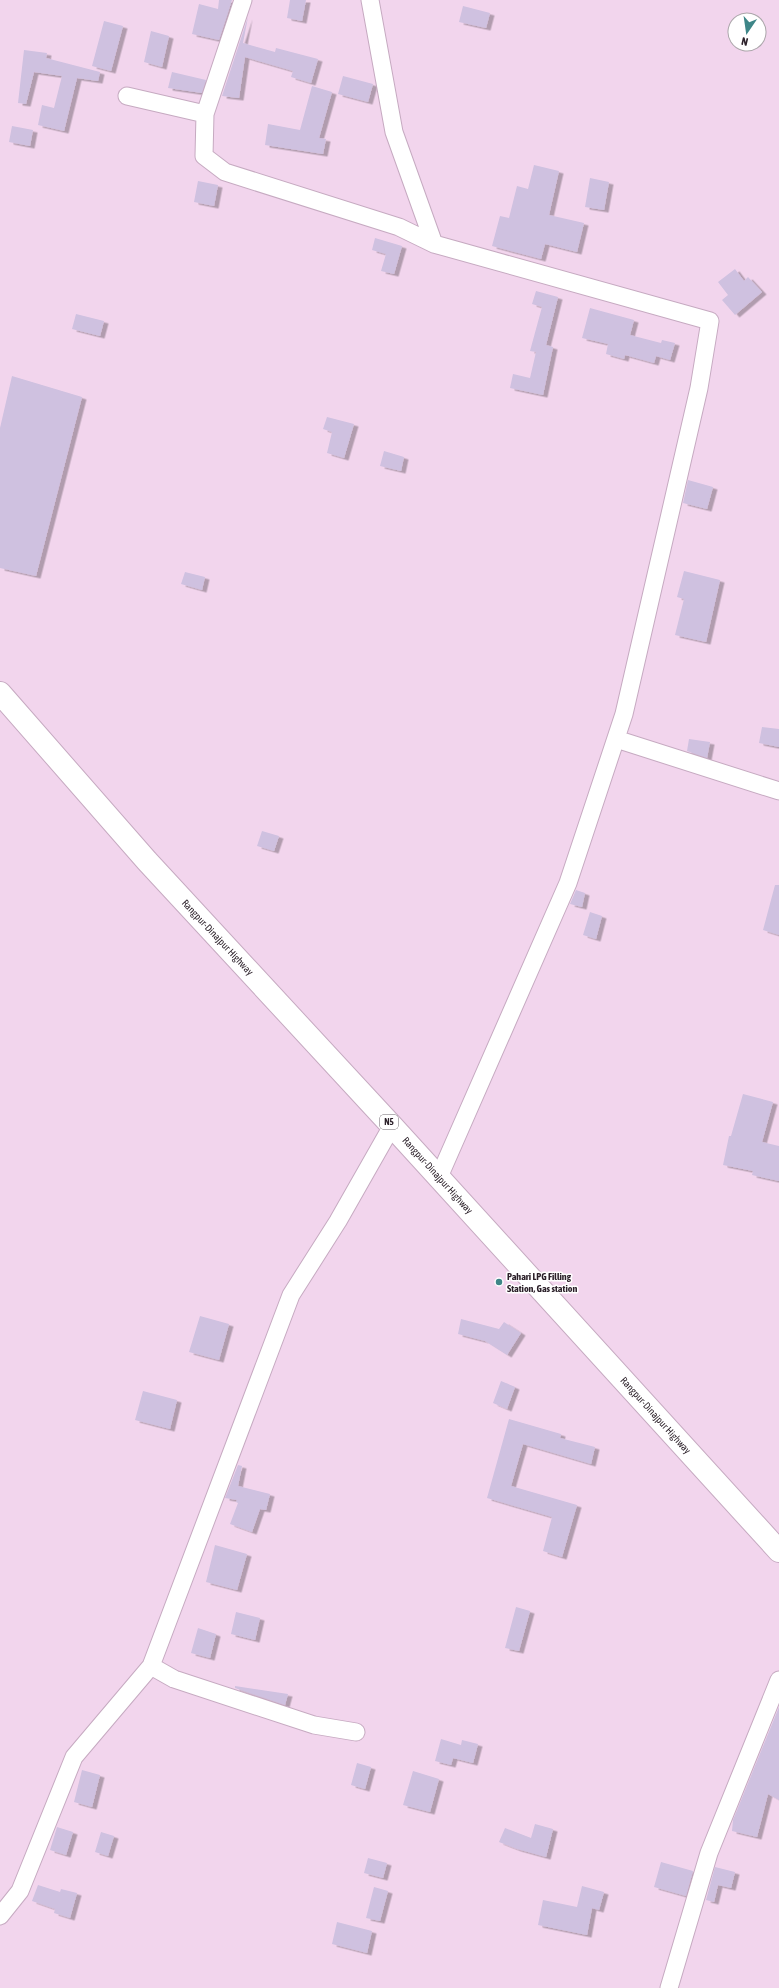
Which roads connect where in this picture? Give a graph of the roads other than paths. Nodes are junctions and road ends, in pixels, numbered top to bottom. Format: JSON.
{"nodes":[{"id":1,"x":243,"y":0,"type":"edge"},
{"id":2,"x":370,"y":0,"type":"edge"},
{"id":3,"x":127,"y":96,"type":"dead end"},
{"id":4,"x":205,"y":114,"type":"junction"},
{"id":5,"x":434,"y":244,"type":"junction"},
{"id":6,"x":0,"y":693,"type":"edge"},
{"id":7,"x":616,"y":738,"type":"junction"},
{"id":8,"x":779,"y":791,"type":"edge"},
{"id":9,"x":392,"y":1126,"type":"junction"},
{"id":10,"x":439,"y":1177,"type":"junction"},
{"id":11,"x":779,"y":1551,"type":"edge"},
{"id":12,"x":150,"y":1666,"type":"junction"},
{"id":13,"x":779,"y":1680,"type":"edge"},
{"id":14,"x":356,"y":1732,"type":"dead end"},
{"id":15,"x":0,"y":1916,"type":"edge"},
{"id":16,"x":669,"y":1988,"type":"edge"}],
"edges":[{"from":1,"to":4,"type":"street"},
{"from":2,"to":5,"type":"street"},
{"from":3,"to":4,"type":"street"},
{"from":4,"to":5,"type":"street"},
{"from":5,"to":7,"type":"street"},
{"from":6,"to":9,"type":"highway","name":"Rangpur-Dinajpur Highway","number":"N5"},
{"from":7,"to":8,"type":"street"},
{"from":7,"to":10,"type":"street"},
{"from":9,"to":10,"type":"highway","name":"Rangpur-Dinajpur Highway","number":"N5"},
{"from":9,"to":12,"type":"street"},
{"from":10,"to":11,"type":"highway","name":"Rangpur-Dinajpur Highway","number":"N5"},
{"from":12,"to":14,"type":"street"},
{"from":12,"to":15,"type":"street"},
{"from":13,"to":16,"type":"street"}]}
